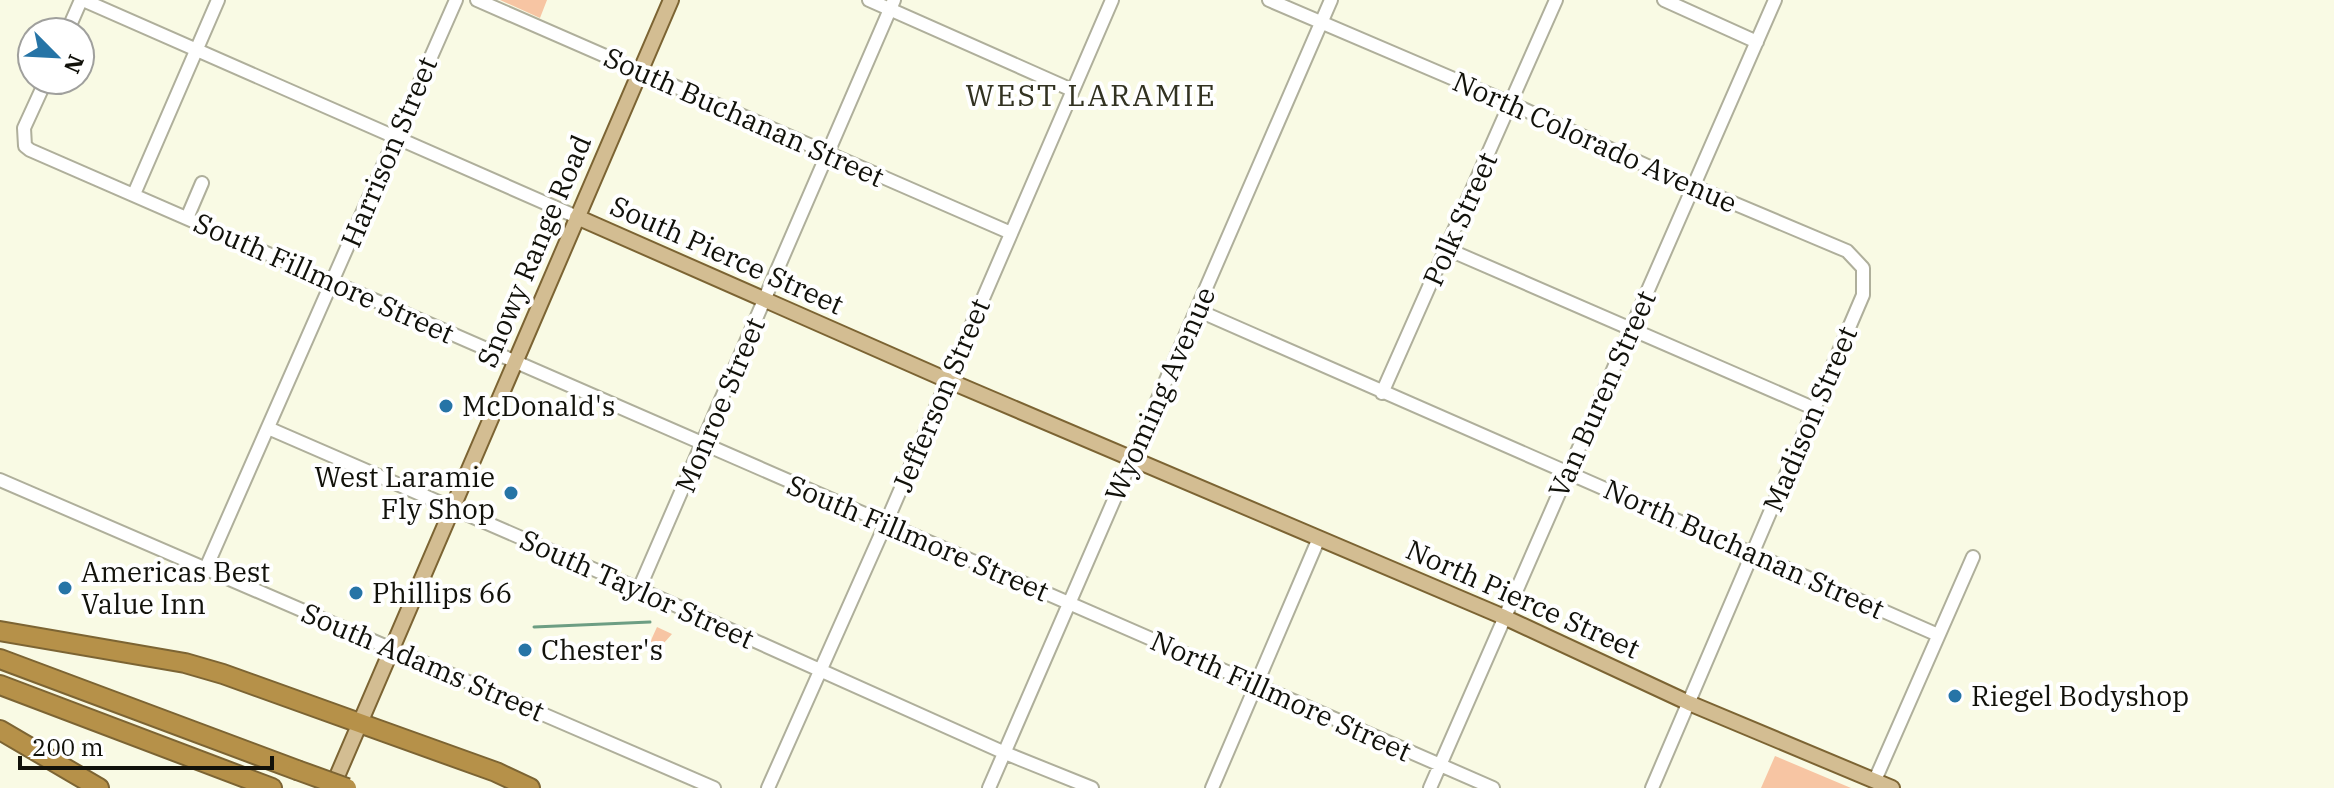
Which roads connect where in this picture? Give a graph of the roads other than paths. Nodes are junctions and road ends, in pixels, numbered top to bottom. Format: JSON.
{"nodes":[{"id":1,"x":82,"y":0,"type":"edge"},
{"id":2,"x":218,"y":0,"type":"edge"},
{"id":3,"x":456,"y":0,"type":"edge"},
{"id":4,"x":477,"y":0,"type":"edge"},
{"id":5,"x":671,"y":0,"type":"edge"},
{"id":6,"x":869,"y":0,"type":"edge"},
{"id":7,"x":1112,"y":0,"type":"edge"},
{"id":8,"x":1269,"y":0,"type":"edge"},
{"id":9,"x":1331,"y":0,"type":"edge"},
{"id":10,"x":1556,"y":0,"type":"edge"},
{"id":11,"x":1664,"y":0,"type":"edge"},
{"id":12,"x":1775,"y":0,"type":"edge"},
{"id":13,"x":892,"y":5,"type":"edge"},
{"id":14,"x":1321,"y":23,"type":"junction"},
{"id":15,"x":1757,"y":42,"type":"junction"},
{"id":16,"x":196,"y":50,"type":"junction"},
{"id":17,"x":640,"y":71,"type":"junction"},
{"id":18,"x":1072,"y":90,"type":"junction"},
{"id":19,"x":39,"y":96,"type":"edge"},
{"id":20,"x":1510,"y":103,"type":"junction"},
{"id":21,"x":395,"y":138,"type":"junction"},
{"id":22,"x":828,"y":155,"type":"junction"},
{"id":23,"x":202,"y":183,"type":"dead end"},
{"id":24,"x":1693,"y":186,"type":"junction"},
{"id":25,"x":134,"y":194,"type":"junction"},
{"id":26,"x":577,"y":217,"type":"junction"},
{"id":27,"x":187,"y":218,"type":"junction"},
{"id":28,"x":1011,"y":233,"type":"junction"},
{"id":29,"x":1447,"y":249,"type":"junction"},
{"id":30,"x":1863,"y":268,"type":"joint"},
{"id":31,"x":332,"y":282,"type":"junction"},
{"id":32,"x":765,"y":299,"type":"junction"},
{"id":33,"x":1197,"y":310,"type":"junction"},
{"id":34,"x":1632,"y":329,"type":"junction"},
{"id":35,"x":516,"y":362,"type":"junction"},
{"id":36,"x":947,"y":380,"type":"junction"},
{"id":37,"x":1382,"y":393,"type":"junction"},
{"id":38,"x":1813,"y":408,"type":"junction"},
{"id":39,"x":268,"y":428,"type":"junction"},
{"id":40,"x":703,"y":445,"type":"junction"},
{"id":41,"x":1132,"y":457,"type":"junction"},
{"id":42,"x":1567,"y":471,"type":"junction"},
{"id":43,"x":0,"y":480,"type":"edge"},
{"id":44,"x":453,"y":508,"type":"junction"},
{"id":45,"x":886,"y":523,"type":"junction"},
{"id":46,"x":1319,"y":538,"type":"junction"},
{"id":47,"x":1752,"y":555,"type":"junction"},
{"id":48,"x":1973,"y":557,"type":"dead end"},
{"id":49,"x":206,"y":568,"type":"junction"},
{"id":50,"x":639,"y":589,"type":"junction"},
{"id":51,"x":1069,"y":603,"type":"junction"},
{"id":52,"x":1504,"y":617,"type":"junction"},
{"id":53,"x":0,"y":631,"type":"edge"},
{"id":54,"x":1938,"y":635,"type":"junction"},
{"id":55,"x":392,"y":650,"type":"junction"},
{"id":56,"x":0,"y":659,"type":"edge"},
{"id":57,"x":819,"y":670,"type":"junction"},
{"id":58,"x":0,"y":685,"type":"edge"},
{"id":59,"x":1255,"y":685,"type":"junction"},
{"id":60,"x":1689,"y":703,"type":"junction"},
{"id":61,"x":360,"y":723,"type":"junction"},
{"id":62,"x":0,"y":730,"type":"edge"},
{"id":63,"x":1005,"y":753,"type":"junction"},
{"id":64,"x":1440,"y":765,"type":"junction"},
{"id":65,"x":1875,"y":780,"type":"junction"},
{"id":66,"x":99,"y":788,"type":"edge"},
{"id":67,"x":272,"y":788,"type":"edge"},
{"id":68,"x":332,"y":788,"type":"edge"},
{"id":69,"x":347,"y":788,"type":"edge"},
{"id":70,"x":530,"y":788,"type":"edge"},
{"id":71,"x":714,"y":788,"type":"edge"},
{"id":72,"x":768,"y":788,"type":"edge"},
{"id":73,"x":989,"y":788,"type":"edge"},
{"id":74,"x":1092,"y":788,"type":"edge"},
{"id":75,"x":1212,"y":788,"type":"edge"},
{"id":76,"x":1430,"y":788,"type":"edge"},
{"id":77,"x":1493,"y":788,"type":"edge"},
{"id":78,"x":1652,"y":788,"type":"edge"},
{"id":79,"x":1892,"y":788,"type":"edge"}],
"edges":[{"from":1,"to":16,"type":"street","name":"South Pierce Street"},
{"from":2,"to":16,"type":"street"},
{"from":3,"to":21,"type":"street","name":"Harrison Street"},
{"from":4,"to":17,"type":"street","name":"South Buchanan Street"},
{"from":5,"to":17,"type":"main road","name":"Snowy Range Road"},
{"from":6,"to":13,"type":"street"},
{"from":7,"to":18,"type":"street","name":"Jefferson Street"},
{"from":8,"to":14,"type":"street","name":"North Colorado Avenue"},
{"from":9,"to":14,"type":"street","name":"Wyoming Avenue"},
{"from":10,"to":20,"type":"street","name":"Polk Street"},
{"from":11,"to":15,"type":"street"},
{"from":12,"to":15,"type":"street","name":"Van Buren Street"},
{"from":13,"to":18,"type":"street"},
{"from":13,"to":22,"type":"street","name":"Monroe Street"},
{"from":14,"to":20,"type":"street","name":"North Colorado Avenue"},
{"from":14,"to":33,"type":"street","name":"Wyoming Avenue"},
{"from":15,"to":24,"type":"street","name":"Van Buren Street"},
{"from":16,"to":21,"type":"street","name":"South Pierce Street"},
{"from":16,"to":25,"type":"street"},
{"from":17,"to":22,"type":"street","name":"South Buchanan Street"},
{"from":17,"to":26,"type":"main road","name":"Snowy Range Road"},
{"from":18,"to":28,"type":"street","name":"Jefferson Street"},
{"from":19,"to":25,"type":"street","name":"South Fillmore Street"},
{"from":20,"to":24,"type":"street","name":"North Colorado Avenue"},
{"from":20,"to":29,"type":"street","name":"Polk Street"},
{"from":21,"to":26,"type":"street","name":"South Pierce Street"},
{"from":21,"to":31,"type":"street","name":"Harrison Street"},
{"from":22,"to":28,"type":"street","name":"South Buchanan Street"},
{"from":22,"to":32,"type":"street","name":"Monroe Street"},
{"from":23,"to":27,"type":"street"},
{"from":24,"to":30,"type":"street","name":"North Colorado Avenue"},
{"from":24,"to":34,"type":"street","name":"Van Buren Street"},
{"from":25,"to":27,"type":"street","name":"South Fillmore Street"},
{"from":26,"to":32,"type":"main road","name":"South Pierce Street"},
{"from":26,"to":35,"type":"main road","name":"Snowy Range Road"},
{"from":27,"to":31,"type":"street","name":"South Fillmore Street"},
{"from":28,"to":36,"type":"street","name":"Jefferson Street"},
{"from":29,"to":34,"type":"street"},
{"from":29,"to":37,"type":"street","name":"Polk Street"},
{"from":30,"to":38,"type":"street","name":"Madison Street"},
{"from":31,"to":35,"type":"street","name":"South Fillmore Street"},
{"from":31,"to":39,"type":"street","name":"Harrison Street"},
{"from":32,"to":36,"type":"main road","name":"South Pierce Street"},
{"from":32,"to":40,"type":"street","name":"Monroe Street"},
{"from":33,"to":37,"type":"street","name":"North Buchanan Street"},
{"from":33,"to":41,"type":"street","name":"Wyoming Avenue"},
{"from":34,"to":38,"type":"street"},
{"from":34,"to":42,"type":"street","name":"Van Buren Street"},
{"from":35,"to":40,"type":"street","name":"South Fillmore Street"},
{"from":35,"to":44,"type":"main road","name":"Snowy Range Road"},
{"from":36,"to":41,"type":"main road","name":"South Pierce Street"},
{"from":36,"to":45,"type":"street","name":"Jefferson Street"},
{"from":37,"to":42,"type":"street","name":"North Buchanan Street"},
{"from":38,"to":47,"type":"street","name":"Madison Street"},
{"from":39,"to":44,"type":"street","name":"South Taylor Street"},
{"from":39,"to":49,"type":"street","name":"Harrison Street"},
{"from":40,"to":45,"type":"street","name":"South Fillmore Street"},
{"from":40,"to":50,"type":"street","name":"Monroe Street"},
{"from":41,"to":46,"type":"main road","name":"North Pierce Street"},
{"from":41,"to":51,"type":"street","name":"Wyoming Avenue"},
{"from":42,"to":47,"type":"street","name":"North Buchanan Street"},
{"from":42,"to":52,"type":"street","name":"Van Buren Street"},
{"from":43,"to":49,"type":"street","name":"South Adams Street"},
{"from":44,"to":50,"type":"street","name":"South Taylor Street"},
{"from":44,"to":55,"type":"main road","name":"Snowy Range Road"},
{"from":45,"to":51,"type":"street","name":"South Fillmore Street"},
{"from":45,"to":57,"type":"street","name":"Jefferson Street"},
{"from":46,"to":52,"type":"main road","name":"North Pierce Street"},
{"from":46,"to":59,"type":"street"},
{"from":47,"to":54,"type":"street","name":"North Buchanan Street"},
{"from":47,"to":60,"type":"street","name":"Madison Street"},
{"from":48,"to":54,"type":"street"},
{"from":49,"to":55,"type":"street","name":"South Adams Street"},
{"from":50,"to":57,"type":"street","name":"South Taylor Street"},
{"from":51,"to":59,"type":"street","name":"North Fillmore Street"},
{"from":51,"to":63,"type":"street","name":"Wyoming Avenue"},
{"from":52,"to":60,"type":"main road","name":"North Pierce Street"},
{"from":52,"to":64,"type":"street","name":"Van Buren Street"},
{"from":53,"to":61,"type":"highway"},
{"from":54,"to":65,"type":"street"},
{"from":55,"to":61,"type":"main road","name":"Snowy Range Road"},
{"from":55,"to":71,"type":"street","name":"South Adams Street"},
{"from":56,"to":69,"type":"highway","bridge":true},
{"from":57,"to":63,"type":"street","name":"South Taylor Street"},
{"from":57,"to":72,"type":"street","name":"Jefferson Street"},
{"from":58,"to":67,"type":"highway"},
{"from":59,"to":64,"type":"street","name":"North Fillmore Street"},
{"from":59,"to":75,"type":"street"},
{"from":60,"to":65,"type":"main road","name":"North Pierce Street"},
{"from":60,"to":78,"type":"street","name":"Madison Street"},
{"from":61,"to":68,"type":"main road","name":"Snowy Range Road"},
{"from":61,"to":70,"type":"highway"},
{"from":62,"to":66,"type":"highway"},
{"from":63,"to":73,"type":"street","name":"Wyoming Avenue"},
{"from":63,"to":74,"type":"street","name":"South Taylor Street"},
{"from":64,"to":76,"type":"street","name":"Van Buren Street"},
{"from":64,"to":77,"type":"street","name":"North Fillmore Street"},
{"from":65,"to":79,"type":"main road","name":"North Pierce Street"}]}
